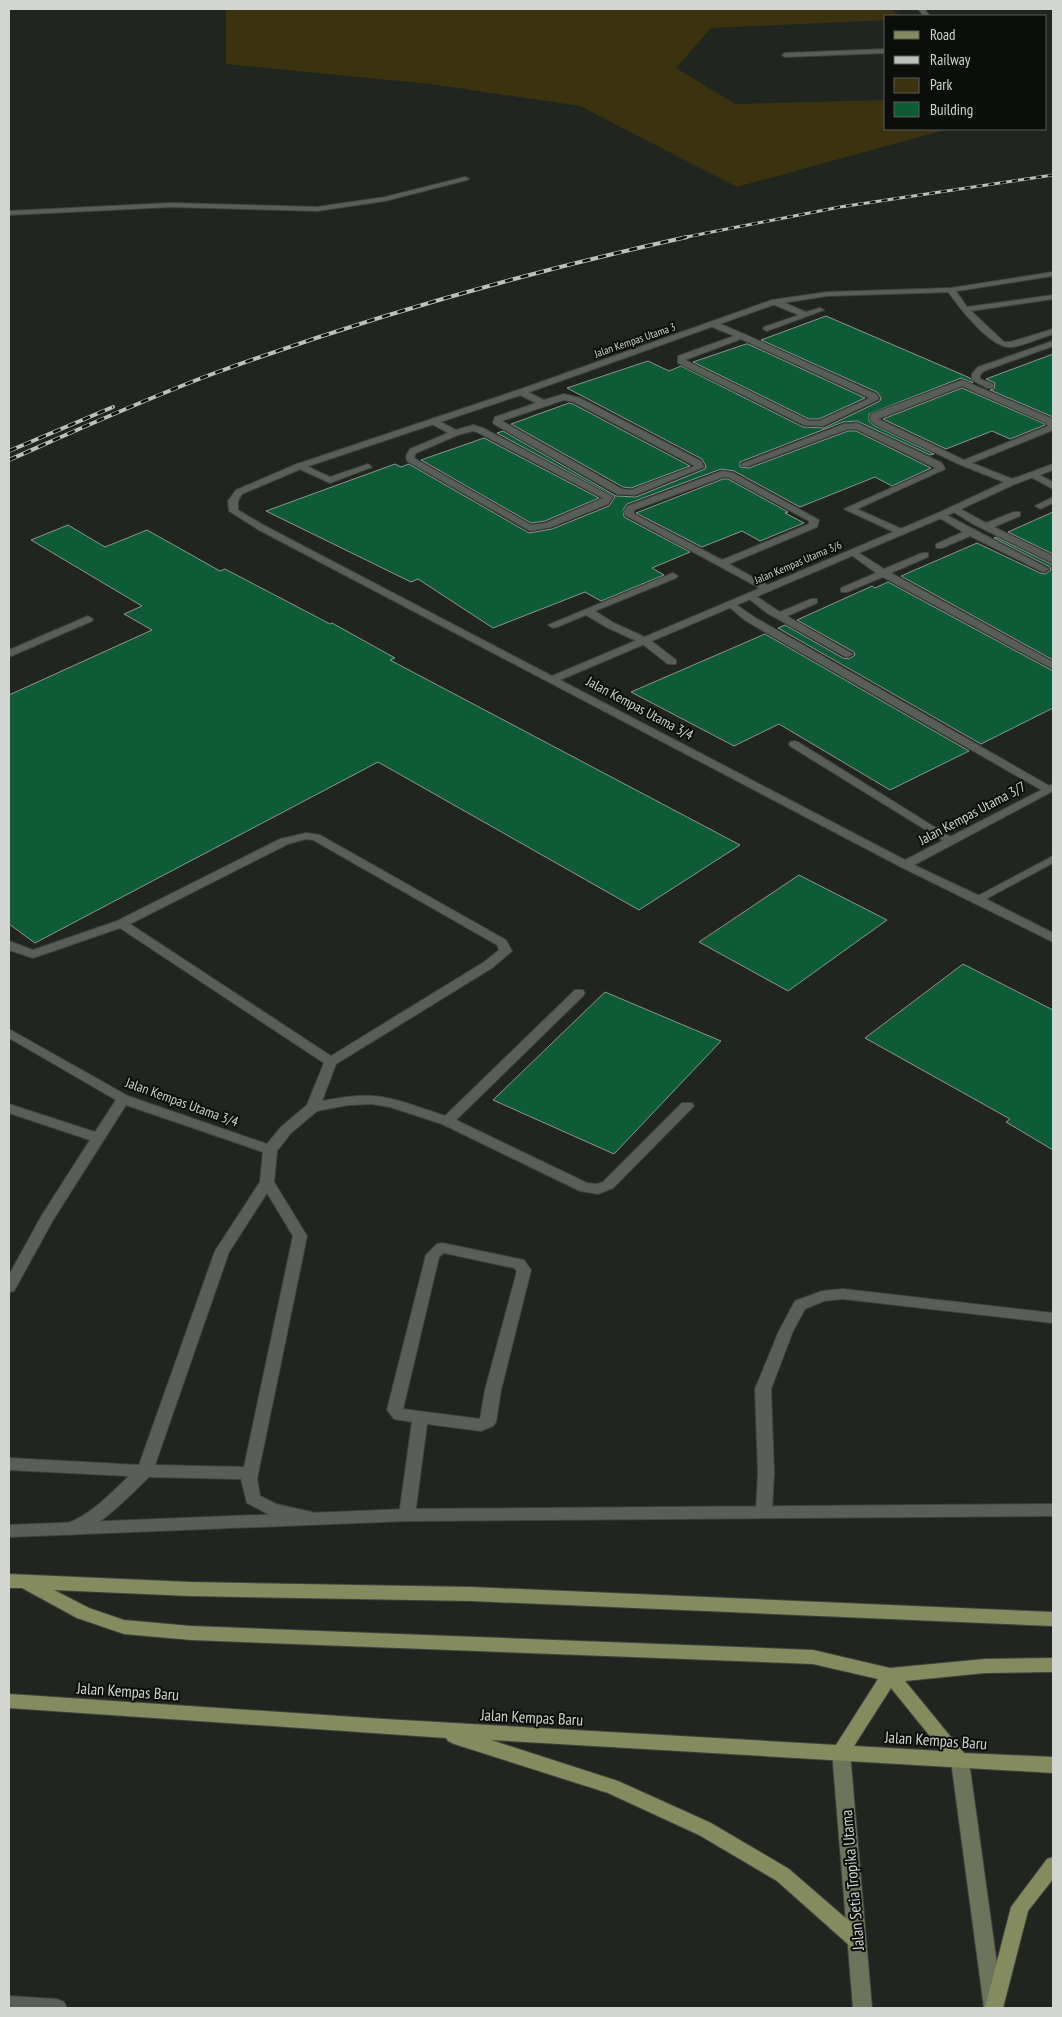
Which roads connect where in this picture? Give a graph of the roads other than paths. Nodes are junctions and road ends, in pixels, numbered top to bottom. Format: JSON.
{"nodes":[{"id":1,"x":884,"y":51,"type":"edge"},
{"id":2,"x":785,"y":55,"type":"dead end"},
{"id":3,"x":466,"y":180,"type":"dead end"},
{"id":4,"x":9,"y":213,"type":"edge"},
{"id":5,"x":1053,"y":274,"type":"edge"},
{"id":6,"x":951,"y":290,"type":"junction"},
{"id":7,"x":1053,"y":297,"type":"edge"},
{"id":8,"x":775,"y":302,"type":"junction"},
{"id":9,"x":820,"y":310,"type":"dead end"},
{"id":10,"x":965,"y":310,"type":"junction"},
{"id":11,"x":806,"y":315,"type":"junction"},
{"id":12,"x":713,"y":324,"type":"junction"},
{"id":13,"x":767,"y":329,"type":"dead end"},
{"id":14,"x":1053,"y":331,"type":"edge"},
{"id":15,"x":741,"y":336,"type":"junction"},
{"id":16,"x":1053,"y":343,"type":"edge"},
{"id":17,"x":521,"y":392,"type":"junction"},
{"id":18,"x":543,"y":403,"type":"junction"},
{"id":19,"x":1053,"y":414,"type":"edge"},
{"id":20,"x":433,"y":421,"type":"junction"},
{"id":21,"x":455,"y":433,"type":"junction"},
{"id":22,"x":745,"y":464,"type":"dead end"},
{"id":23,"x":964,"y":464,"type":"junction"},
{"id":24,"x":300,"y":466,"type":"junction"},
{"id":25,"x":368,"y":467,"type":"dead end"},
{"id":26,"x":1053,"y":467,"type":"edge"},
{"id":27,"x":1034,"y":475,"type":"junction"},
{"id":28,"x":1012,"y":482,"type":"junction"},
{"id":29,"x":1053,"y":486,"type":"edge"},
{"id":30,"x":239,"y":492,"type":"joint"},
{"id":31,"x":1053,"y":500,"type":"edge"},
{"id":32,"x":1040,"y":506,"type":"dead end"},
{"id":33,"x":955,"y":508,"type":"junction"},
{"id":34,"x":1017,"y":514,"type":"dead end"},
{"id":35,"x":941,"y":515,"type":"junction"},
{"id":36,"x":986,"y":527,"type":"junction"},
{"id":37,"x":901,"y":532,"type":"junction"},
{"id":38,"x":970,"y":532,"type":"junction"},
{"id":39,"x":939,"y":546,"type":"dead end"},
{"id":40,"x":853,"y":552,"type":"junction"},
{"id":41,"x":925,"y":555,"type":"dead end"},
{"id":42,"x":1053,"y":560,"type":"edge"},
{"id":43,"x":721,"y":564,"type":"junction"},
{"id":44,"x":1044,"y":569,"type":"dead end"},
{"id":45,"x":884,"y":573,"type":"junction"},
{"id":46,"x":673,"y":576,"type":"dead end"},
{"id":47,"x":768,"y":589,"type":"junction"},
{"id":48,"x":844,"y":590,"type":"dead end"},
{"id":49,"x":751,"y":596,"type":"junction"},
{"id":50,"x":814,"y":601,"type":"dead end"},
{"id":51,"x":732,"y":604,"type":"junction"},
{"id":52,"x":587,"y":611,"type":"junction"},
{"id":53,"x":780,"y":616,"type":"junction"},
{"id":54,"x":88,"y":619,"type":"dead end"},
{"id":55,"x":553,"y":625,"type":"dead end"},
{"id":56,"x":645,"y":641,"type":"junction"},
{"id":57,"x":9,"y":654,"type":"edge"},
{"id":58,"x":848,"y":654,"type":"dead end"},
{"id":59,"x":672,"y":662,"type":"dead end"},
{"id":60,"x":1053,"y":666,"type":"edge"},
{"id":61,"x":552,"y":680,"type":"junction"},
{"id":62,"x":794,"y":744,"type":"dead end"},
{"id":63,"x":1051,"y":789,"type":"edge"},
{"id":64,"x":951,"y":841,"type":"junction"},
{"id":65,"x":1053,"y":860,"type":"edge"},
{"id":66,"x":905,"y":865,"type":"junction"},
{"id":67,"x":978,"y":899,"type":"junction"},
{"id":68,"x":121,"y":924,"type":"junction"},
{"id":69,"x":1053,"y":938,"type":"edge"},
{"id":70,"x":9,"y":945,"type":"edge"},
{"id":71,"x":579,"y":993,"type":"dead end"},
{"id":72,"x":9,"y":1033,"type":"edge"},
{"id":73,"x":331,"y":1062,"type":"junction"},
{"id":74,"x":123,"y":1099,"type":"junction"},
{"id":75,"x":687,"y":1106,"type":"dead end"},
{"id":76,"x":313,"y":1107,"type":"junction"},
{"id":77,"x":9,"y":1108,"type":"edge"},
{"id":78,"x":446,"y":1121,"type":"junction"},
{"id":79,"x":99,"y":1138,"type":"junction"},
{"id":80,"x":270,"y":1150,"type":"junction"},
{"id":81,"x":267,"y":1182,"type":"junction"},
{"id":82,"x":9,"y":1287,"type":"edge"},
{"id":83,"x":1053,"y":1318,"type":"edge"},
{"id":84,"x":420,"y":1418,"type":"junction"},
{"id":85,"x":9,"y":1464,"type":"edge"},
{"id":86,"x":145,"y":1471,"type":"junction"},
{"id":87,"x":250,"y":1473,"type":"junction"},
{"id":88,"x":1053,"y":1510,"type":"edge"},
{"id":89,"x":764,"y":1511,"type":"junction"},
{"id":90,"x":407,"y":1515,"type":"junction"},
{"id":91,"x":321,"y":1518,"type":"junction"},
{"id":92,"x":57,"y":1531,"type":"junction"},
{"id":93,"x":9,"y":1532,"type":"edge"},
{"id":94,"x":17,"y":1581,"type":"edge"},
{"id":95,"x":1053,"y":1619,"type":"edge"},
{"id":96,"x":1053,"y":1665,"type":"edge"},
{"id":97,"x":890,"y":1675,"type":"junction"},
{"id":98,"x":9,"y":1701,"type":"edge"},
{"id":99,"x":436,"y":1730,"type":"junction"},
{"id":100,"x":841,"y":1752,"type":"junction"},
{"id":101,"x":960,"y":1761,"type":"junction"},
{"id":102,"x":1053,"y":1765,"type":"edge"},
{"id":103,"x":1053,"y":1866,"type":"edge"},
{"id":104,"x":857,"y":1940,"type":"junction"},
{"id":105,"x":9,"y":2005,"type":"edge"},
{"id":106,"x":56,"y":2008,"type":"edge"},
{"id":107,"x":863,"y":2008,"type":"edge"},
{"id":108,"x":994,"y":2008,"type":"edge"}],
"edges":[{"from":1,"to":2,"type":"street"},
{"from":3,"to":4,"type":"street"},
{"from":5,"to":6,"type":"street","name":"Jalan Kempas Utama 3"},
{"from":6,"to":8,"type":"street","name":"Jalan Kempas Utama 3"},
{"from":6,"to":10,"type":"street"},
{"from":7,"to":10,"type":"street"},
{"from":8,"to":11,"type":"street"},
{"from":8,"to":12,"type":"street","name":"Jalan Kempas Utama 3"},
{"from":9,"to":11,"type":"street"},
{"from":10,"to":14,"type":"street"},
{"from":11,"to":13,"type":"street"},
{"from":12,"to":15,"type":"street"},
{"from":12,"to":17,"type":"street","name":"Jalan Kempas Utama 3"},
{"from":15,"to":15,"type":"street"},
{"from":16,"to":19,"type":"street"},
{"from":17,"to":18,"type":"street"},
{"from":17,"to":20,"type":"street","name":"Jalan Kempas Utama 3"},
{"from":18,"to":18,"type":"street"},
{"from":20,"to":21,"type":"street"},
{"from":20,"to":24,"type":"street","name":"Jalan Kempas Utama 3"},
{"from":21,"to":21,"type":"street"},
{"from":22,"to":37,"type":"street"},
{"from":23,"to":23,"type":"street"},
{"from":23,"to":28,"type":"street"},
{"from":24,"to":25,"type":"street"},
{"from":24,"to":30,"type":"street","name":"Jalan Kempas Utama 3"},
{"from":26,"to":27,"type":"street","name":"Jalan Kempas Utama 3/6"},
{"from":27,"to":28,"type":"street","name":"Jalan Kempas Utama 3/6"},
{"from":27,"to":29,"type":"street"},
{"from":28,"to":33,"type":"street","name":"Jalan Kempas Utama 3/6"},
{"from":30,"to":61,"type":"street","name":"Jalan Kempas Utama 3/4"},
{"from":31,"to":32,"type":"street"},
{"from":33,"to":35,"type":"street","name":"Jalan Kempas Utama 3/6"},
{"from":33,"to":36,"type":"street"},
{"from":34,"to":36,"type":"street"},
{"from":35,"to":37,"type":"street","name":"Jalan Kempas Utama 3/6"},
{"from":35,"to":38,"type":"street"},
{"from":36,"to":42,"type":"street"},
{"from":37,"to":40,"type":"street","name":"Jalan Kempas Utama 3/6"},
{"from":38,"to":39,"type":"street"},
{"from":38,"to":44,"type":"street"},
{"from":40,"to":45,"type":"street"},
{"from":40,"to":47,"type":"street","name":"Jalan Kempas Utama 3/6"},
{"from":41,"to":45,"type":"street"},
{"from":43,"to":43,"type":"street"},
{"from":43,"to":47,"type":"street"},
{"from":45,"to":48,"type":"street"},
{"from":45,"to":60,"type":"street"},
{"from":46,"to":52,"type":"street"},
{"from":47,"to":49,"type":"street","name":"Jalan Kempas Utama 3/6"},
{"from":49,"to":51,"type":"street","name":"Jalan Kempas Utama 3/6"},
{"from":49,"to":53,"type":"street"},
{"from":50,"to":53,"type":"street"},
{"from":51,"to":56,"type":"street","name":"Jalan Kempas Utama 3/6"},
{"from":51,"to":63,"type":"street"},
{"from":52,"to":55,"type":"street"},
{"from":52,"to":56,"type":"street"},
{"from":53,"to":58,"type":"street"},
{"from":54,"to":57,"type":"street"},
{"from":56,"to":59,"type":"street"},
{"from":56,"to":61,"type":"street","name":"Jalan Kempas Utama 3/6"},
{"from":61,"to":66,"type":"street","name":"Jalan Kempas Utama 3/4"},
{"from":62,"to":64,"type":"street"},
{"from":63,"to":64,"type":"street","name":"Jalan Kempas Utama 3/7"},
{"from":64,"to":66,"type":"street","name":"Jalan Kempas Utama 3/7"},
{"from":65,"to":67,"type":"street"},
{"from":66,"to":67,"type":"street","name":"Jalan Kempas Utama 3/4"},
{"from":67,"to":69,"type":"street","name":"Jalan Kempas Utama 3/4"},
{"from":68,"to":70,"type":"street"},
{"from":68,"to":73,"type":"street"},
{"from":68,"to":73,"type":"street"},
{"from":71,"to":78,"type":"street"},
{"from":72,"to":74,"type":"street","name":"Jalan Kempas Utama 3/4"},
{"from":73,"to":76,"type":"street"},
{"from":74,"to":79,"type":"street"},
{"from":74,"to":80,"type":"street","name":"Jalan Kempas Utama 3/4"},
{"from":75,"to":78,"type":"street"},
{"from":76,"to":78,"type":"street"},
{"from":76,"to":80,"type":"street"},
{"from":77,"to":79,"type":"street"},
{"from":79,"to":82,"type":"street"},
{"from":80,"to":81,"type":"street"},
{"from":81,"to":86,"type":"street"},
{"from":81,"to":87,"type":"street"},
{"from":83,"to":89,"type":"street"},
{"from":84,"to":84,"type":"street"},
{"from":84,"to":90,"type":"street"},
{"from":85,"to":86,"type":"street"},
{"from":86,"to":87,"type":"street"},
{"from":86,"to":92,"type":"street"},
{"from":87,"to":91,"type":"street"},
{"from":88,"to":89,"type":"street"},
{"from":89,"to":90,"type":"street"},
{"from":90,"to":91,"type":"street"},
{"from":91,"to":92,"type":"street"},
{"from":92,"to":93,"type":"street"},
{"from":94,"to":95,"type":"main road"},
{"from":94,"to":97,"type":"main road"},
{"from":96,"to":97,"type":"main road"},
{"from":97,"to":100,"type":"main road"},
{"from":97,"to":101,"type":"main road"},
{"from":98,"to":99,"type":"main road","name":"Jalan Kempas Baru"},
{"from":99,"to":100,"type":"main road","name":"Jalan Kempas Baru"},
{"from":99,"to":104,"type":"main road"},
{"from":100,"to":101,"type":"main road","name":"Jalan Kempas Baru"},
{"from":100,"to":104,"type":"main road","name":"Jalan Setia Tropika Utama"},
{"from":101,"to":102,"type":"main road","name":"Jalan Kempas Baru"},
{"from":101,"to":108,"type":"main road"},
{"from":103,"to":108,"type":"main road"},
{"from":104,"to":107,"type":"main road","name":"Jalan Setia Tropika Utama"},
{"from":105,"to":106,"type":"street"}]}
